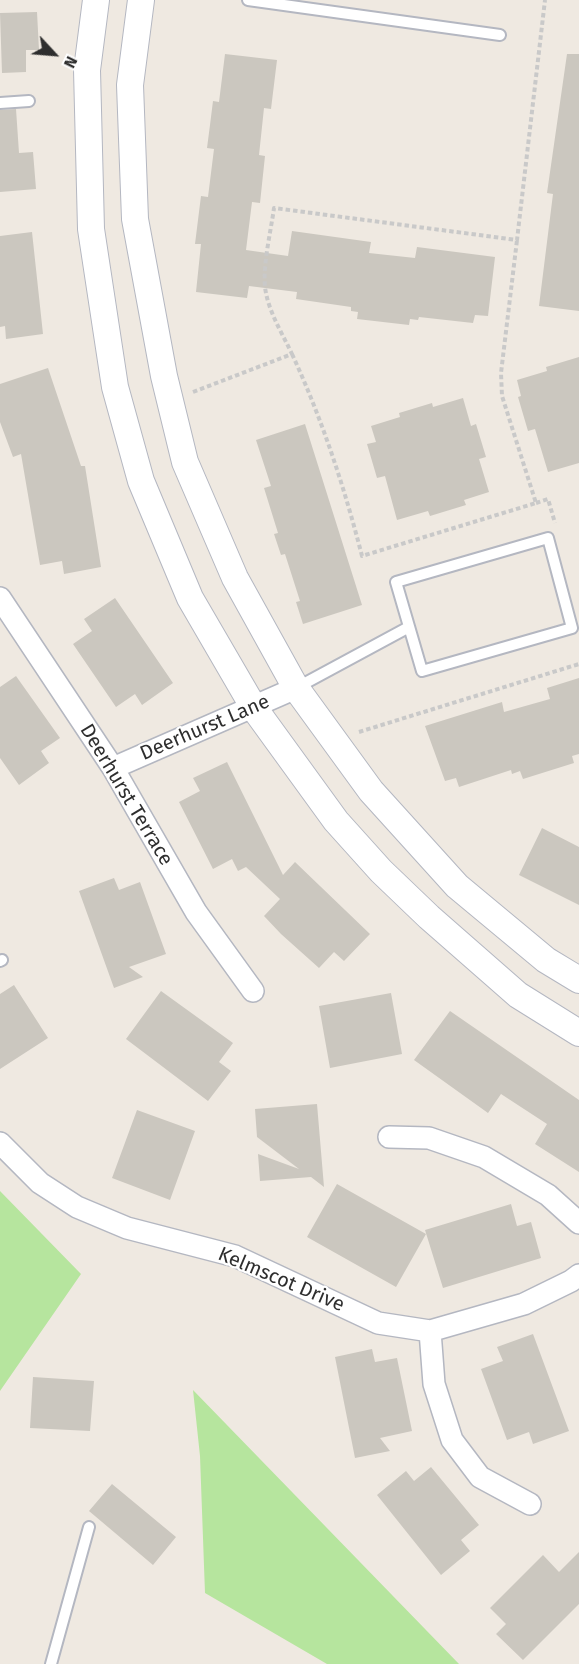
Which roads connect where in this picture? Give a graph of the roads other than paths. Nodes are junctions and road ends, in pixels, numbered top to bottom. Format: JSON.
{"nodes":[{"id":1,"x":96,"y":0,"type":"edge"},
{"id":2,"x":141,"y":0,"type":"edge"},
{"id":3,"x":248,"y":0,"type":"edge"},
{"id":4,"x":500,"y":35,"type":"dead end"},
{"id":5,"x":29,"y":101,"type":"dead end"},
{"id":6,"x":0,"y":103,"type":"edge"},
{"id":7,"x":0,"y":598,"type":"edge"},
{"id":8,"x":409,"y":627,"type":"junction"},
{"id":9,"x":296,"y":688,"type":"junction"},
{"id":10,"x":254,"y":708,"type":"junction"},
{"id":11,"x":113,"y":768,"type":"junction"},
{"id":12,"x":579,"y":980,"type":"edge"},
{"id":13,"x":253,"y":991,"type":"dead end"},
{"id":14,"x":579,"y":1033,"type":"edge"},
{"id":15,"x":389,"y":1137,"type":"dead end"},
{"id":16,"x":0,"y":1143,"type":"edge"},
{"id":17,"x":579,"y":1223,"type":"edge"},
{"id":18,"x":579,"y":1275,"type":"edge"},
{"id":19,"x":430,"y":1331,"type":"junction"},
{"id":20,"x":530,"y":1504,"type":"dead end"},
{"id":21,"x":89,"y":1527,"type":"dead end"},
{"id":22,"x":51,"y":1664,"type":"edge"}],
"edges":[{"from":1,"to":10,"type":"street"},
{"from":2,"to":9,"type":"street"},
{"from":3,"to":4,"type":"lane"},
{"from":5,"to":6,"type":"lane"},
{"from":7,"to":11,"type":"street","name":"Deerhurst Terrace"},
{"from":8,"to":8,"type":"lane"},
{"from":8,"to":9,"type":"lane"},
{"from":9,"to":10,"type":"street","name":"Deerhurst Lane"},
{"from":9,"to":12,"type":"street"},
{"from":10,"to":11,"type":"street","name":"Deerhurst Lane"},
{"from":10,"to":14,"type":"street"},
{"from":11,"to":13,"type":"street","name":"Deerhurst Terrace"},
{"from":15,"to":17,"type":"street"},
{"from":16,"to":19,"type":"street","name":"Kelmscot Drive"},
{"from":18,"to":19,"type":"street","name":"Kelmscot Drive"},
{"from":19,"to":20,"type":"street"},
{"from":21,"to":22,"type":"lane"}]}
